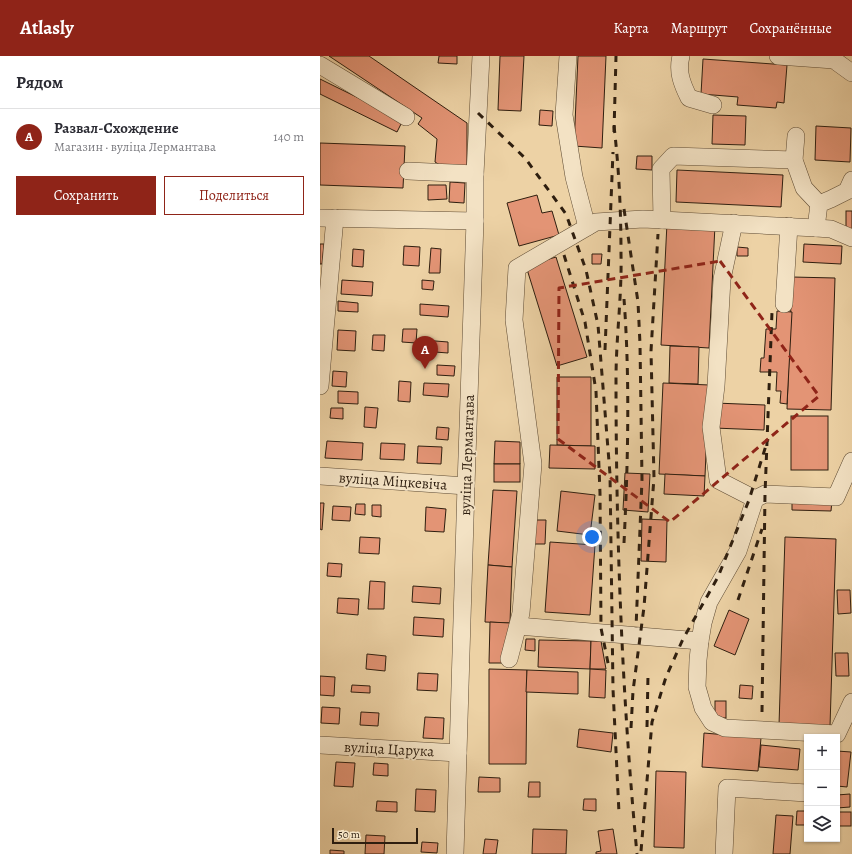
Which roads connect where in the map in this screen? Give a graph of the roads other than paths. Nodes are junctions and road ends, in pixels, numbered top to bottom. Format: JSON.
{"nodes":[{"id":1,"x":481,"y":56,"type":"edge"},
{"id":2,"x":568,"y":56,"type":"edge"},
{"id":3,"x":681,"y":56,"type":"edge"},
{"id":4,"x":778,"y":56,"type":"edge"},
{"id":5,"x":320,"y":65,"type":"edge"},
{"id":6,"x":852,"y":73,"type":"edge"},
{"id":7,"x":713,"y":105,"type":"dead end"},
{"id":8,"x":406,"y":117,"type":"dead end"},
{"id":9,"x":796,"y":136,"type":"dead end"},
{"id":10,"x":794,"y":160,"type":"junction"},
{"id":11,"x":408,"y":171,"type":"dead end"},
{"id":12,"x":475,"y":174,"type":"junction"},
{"id":13,"x":852,"y":180,"type":"edge"},
{"id":14,"x":819,"y":204,"type":"junction"},
{"id":15,"x":328,"y":218,"type":"edge"},
{"id":16,"x":662,"y":220,"type":"junction"},
{"id":17,"x":475,"y":221,"type":"junction"},
{"id":18,"x":734,"y":223,"type":"junction"},
{"id":19,"x":789,"y":226,"type":"junction"},
{"id":20,"x":587,"y":227,"type":"junction"},
{"id":21,"x":816,"y":228,"type":"junction"},
{"id":22,"x":852,"y":238,"type":"edge"},
{"id":23,"x":784,"y":304,"type":"dead end"},
{"id":24,"x":320,"y":386,"type":"edge"},
{"id":25,"x":852,"y":461,"type":"edge"},
{"id":26,"x":320,"y":476,"type":"edge"},
{"id":27,"x":466,"y":486,"type":"junction"},
{"id":28,"x":755,"y":499,"type":"junction"},
{"id":29,"x":518,"y":626,"type":"junction"},
{"id":30,"x":700,"y":641,"type":"junction"},
{"id":31,"x":509,"y":659,"type":"dead end"},
{"id":32,"x":852,"y":702,"type":"edge"},
{"id":33,"x":320,"y":745,"type":"edge"},
{"id":34,"x":458,"y":752,"type":"junction"},
{"id":35,"x":804,"y":793,"type":"edge"},
{"id":36,"x":455,"y":854,"type":"edge"},
{"id":37,"x":724,"y":854,"type":"edge"}],
"edges":[{"from":1,"to":12,"type":"street","name":"вуліца Лермантава"},
{"from":2,"to":20,"type":"street"},
{"from":3,"to":7,"type":"street"},
{"from":4,"to":6,"type":"street"},
{"from":5,"to":8,"type":"street"},
{"from":9,"to":10,"type":"street"},
{"from":10,"to":14,"type":"street"},
{"from":10,"to":16,"type":"street"},
{"from":11,"to":12,"type":"street"},
{"from":12,"to":17,"type":"street","name":"вуліца Лермантава"},
{"from":13,"to":14,"type":"street"},
{"from":14,"to":21,"type":"street"},
{"from":15,"to":17,"type":"street"},
{"from":15,"to":24,"type":"street"},
{"from":16,"to":18,"type":"street"},
{"from":16,"to":20,"type":"street"},
{"from":17,"to":27,"type":"street","name":"вуліца Лермантава"},
{"from":18,"to":19,"type":"street"},
{"from":18,"to":28,"type":"street"},
{"from":19,"to":21,"type":"street"},
{"from":19,"to":23,"type":"street"},
{"from":20,"to":29,"type":"street"},
{"from":21,"to":22,"type":"street"},
{"from":25,"to":28,"type":"street"},
{"from":26,"to":27,"type":"street","name":"вуліца Міцкевіча"},
{"from":27,"to":34,"type":"street","name":"вуліца Лермантава"},
{"from":28,"to":30,"type":"street"},
{"from":29,"to":30,"type":"street"},
{"from":29,"to":31,"type":"street"},
{"from":30,"to":32,"type":"street"},
{"from":33,"to":34,"type":"street","name":"вуліца Царука"},
{"from":34,"to":36,"type":"street","name":"вуліца Лермантава"},
{"from":35,"to":37,"type":"street"}]}
